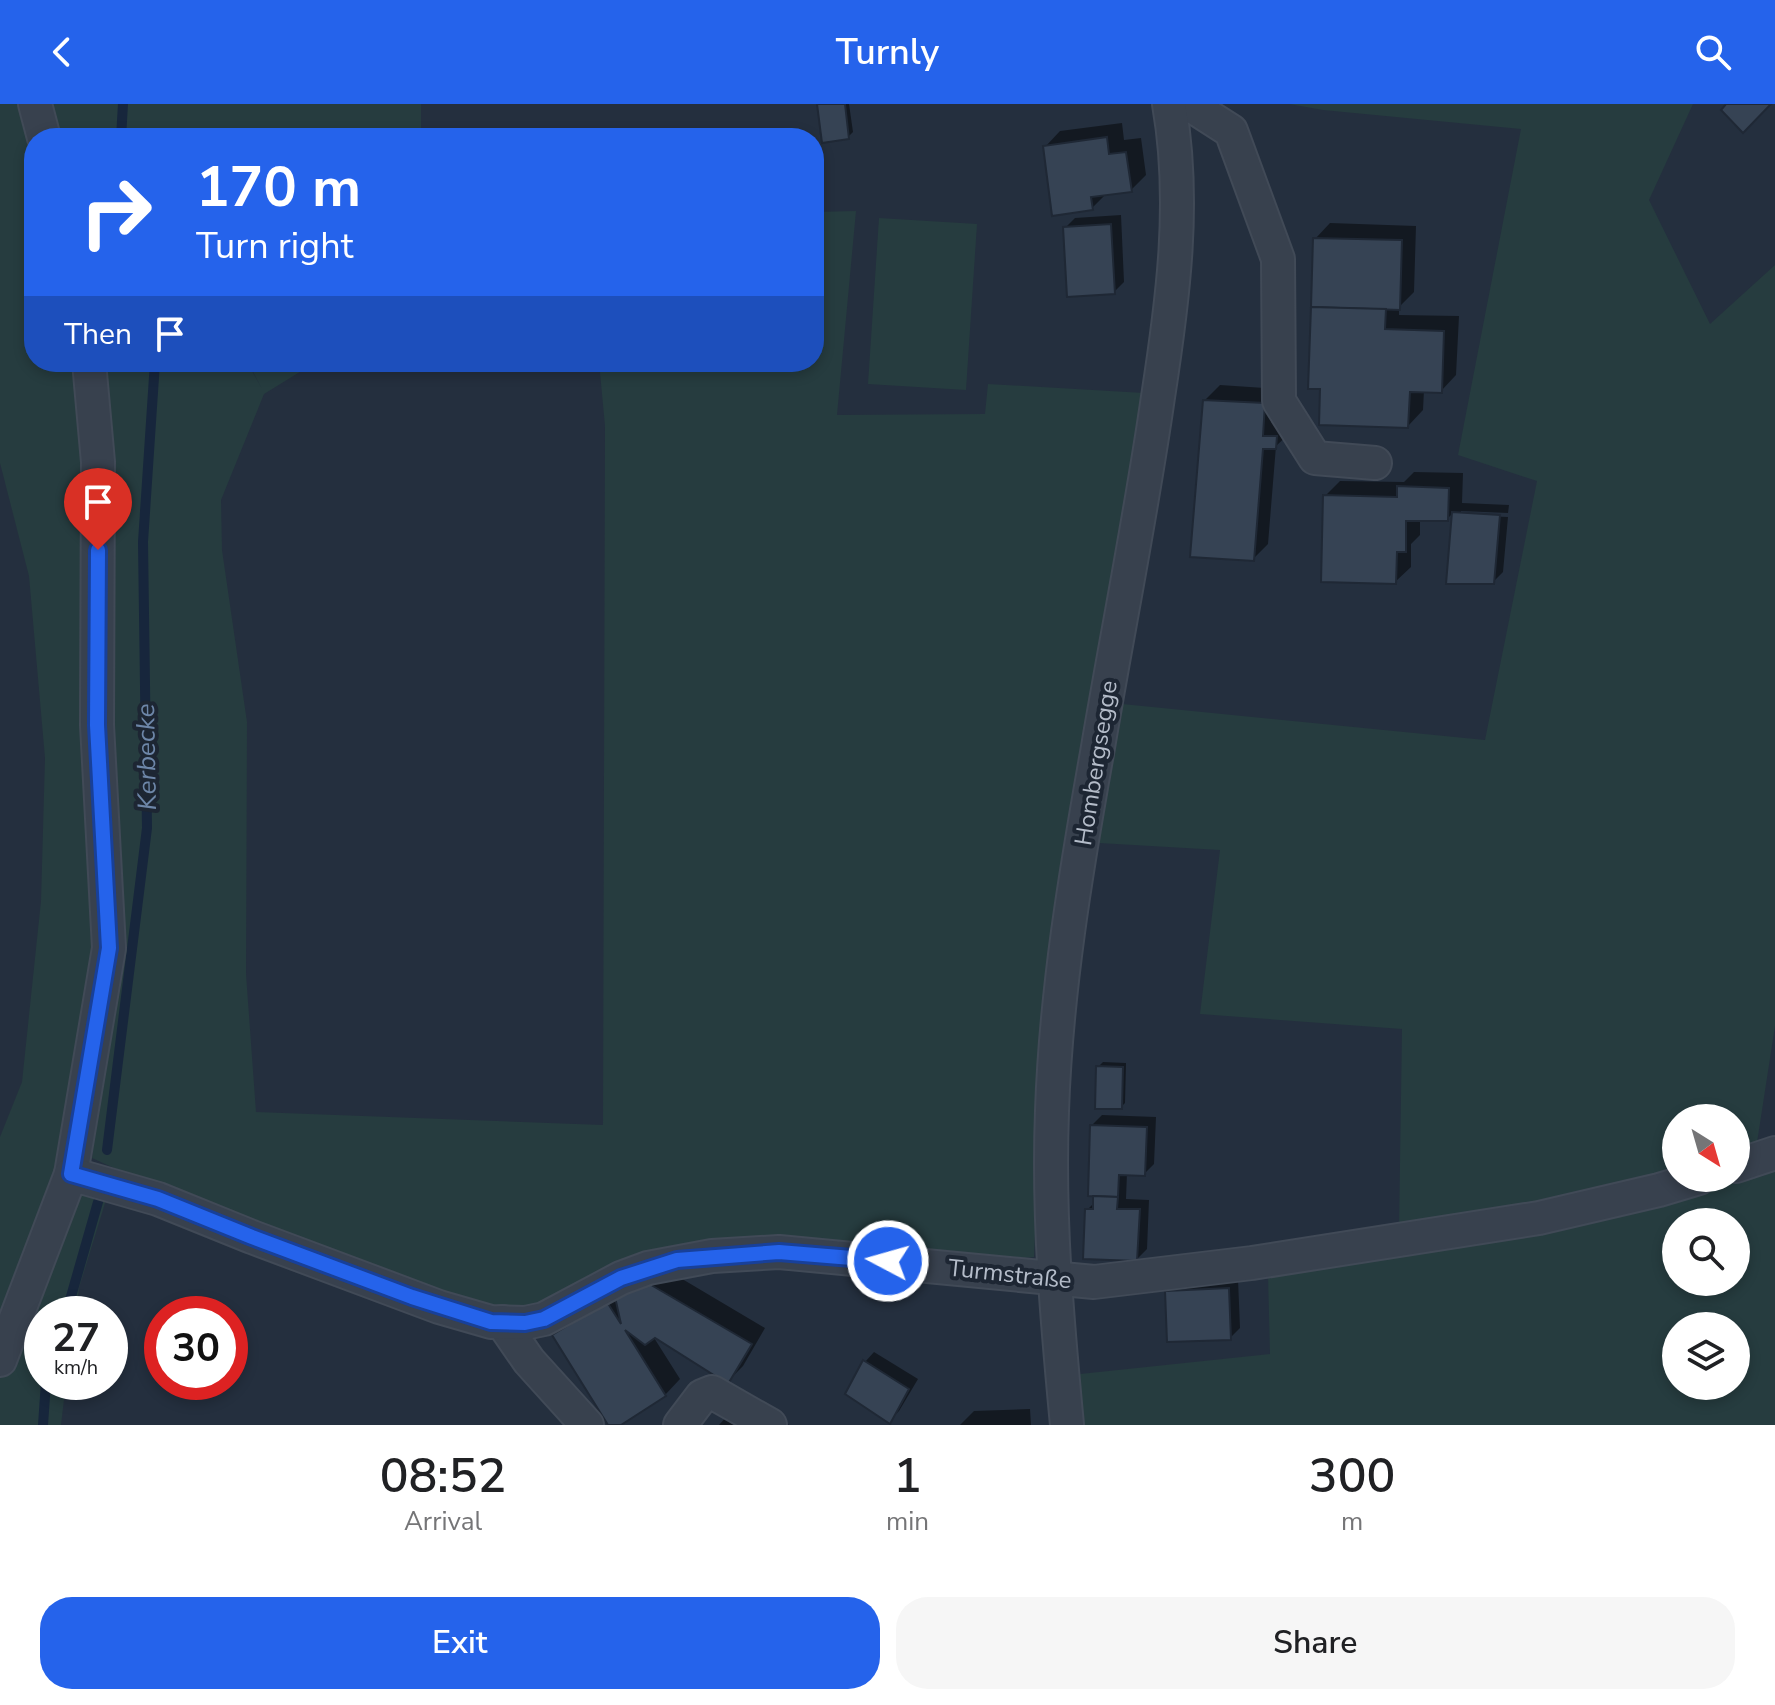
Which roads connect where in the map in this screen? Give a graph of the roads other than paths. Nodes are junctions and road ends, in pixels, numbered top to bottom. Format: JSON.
{"nodes":[{"id":1,"x":35,"y":104,"type":"edge"},
{"id":2,"x":1169,"y":104,"type":"edge"},
{"id":3,"x":1189,"y":104,"type":"edge"},
{"id":4,"x":41,"y":128,"type":"edge"},
{"id":5,"x":90,"y":372,"type":"edge"},
{"id":6,"x":1375,"y":463,"type":"dead end"},
{"id":7,"x":1775,"y":1153,"type":"edge"},
{"id":8,"x":1750,"y":1161,"type":"edge"},
{"id":9,"x":71,"y":1174,"type":"junction"},
{"id":10,"x":1662,"y":1189,"type":"edge"},
{"id":11,"x":1053,"y":1278,"type":"junction"},
{"id":12,"x":502,"y":1322,"type":"junction"},
{"id":13,"x":0,"y":1360,"type":"edge"},
{"id":14,"x":587,"y":1425,"type":"edge"},
{"id":15,"x":680,"y":1425,"type":"edge"},
{"id":16,"x":770,"y":1425,"type":"edge"},
{"id":17,"x":1067,"y":1425,"type":"edge"}],
"edges":[{"from":1,"to":4,"type":"street"},
{"from":2,"to":11,"type":"street","name":"Hombergsegge"},
{"from":3,"to":6,"type":"street"},
{"from":5,"to":9,"type":"street"},
{"from":7,"to":8,"type":"street"},
{"from":9,"to":12,"type":"street","name":"Turmstraße"},
{"from":9,"to":13,"type":"street"},
{"from":10,"to":11,"type":"street","name":"Turmstraße"},
{"from":11,"to":12,"type":"street","name":"Turmstraße"},
{"from":11,"to":17,"type":"street","name":"Hombergsegge"},
{"from":12,"to":14,"type":"street"},
{"from":15,"to":16,"type":"street"}]}
